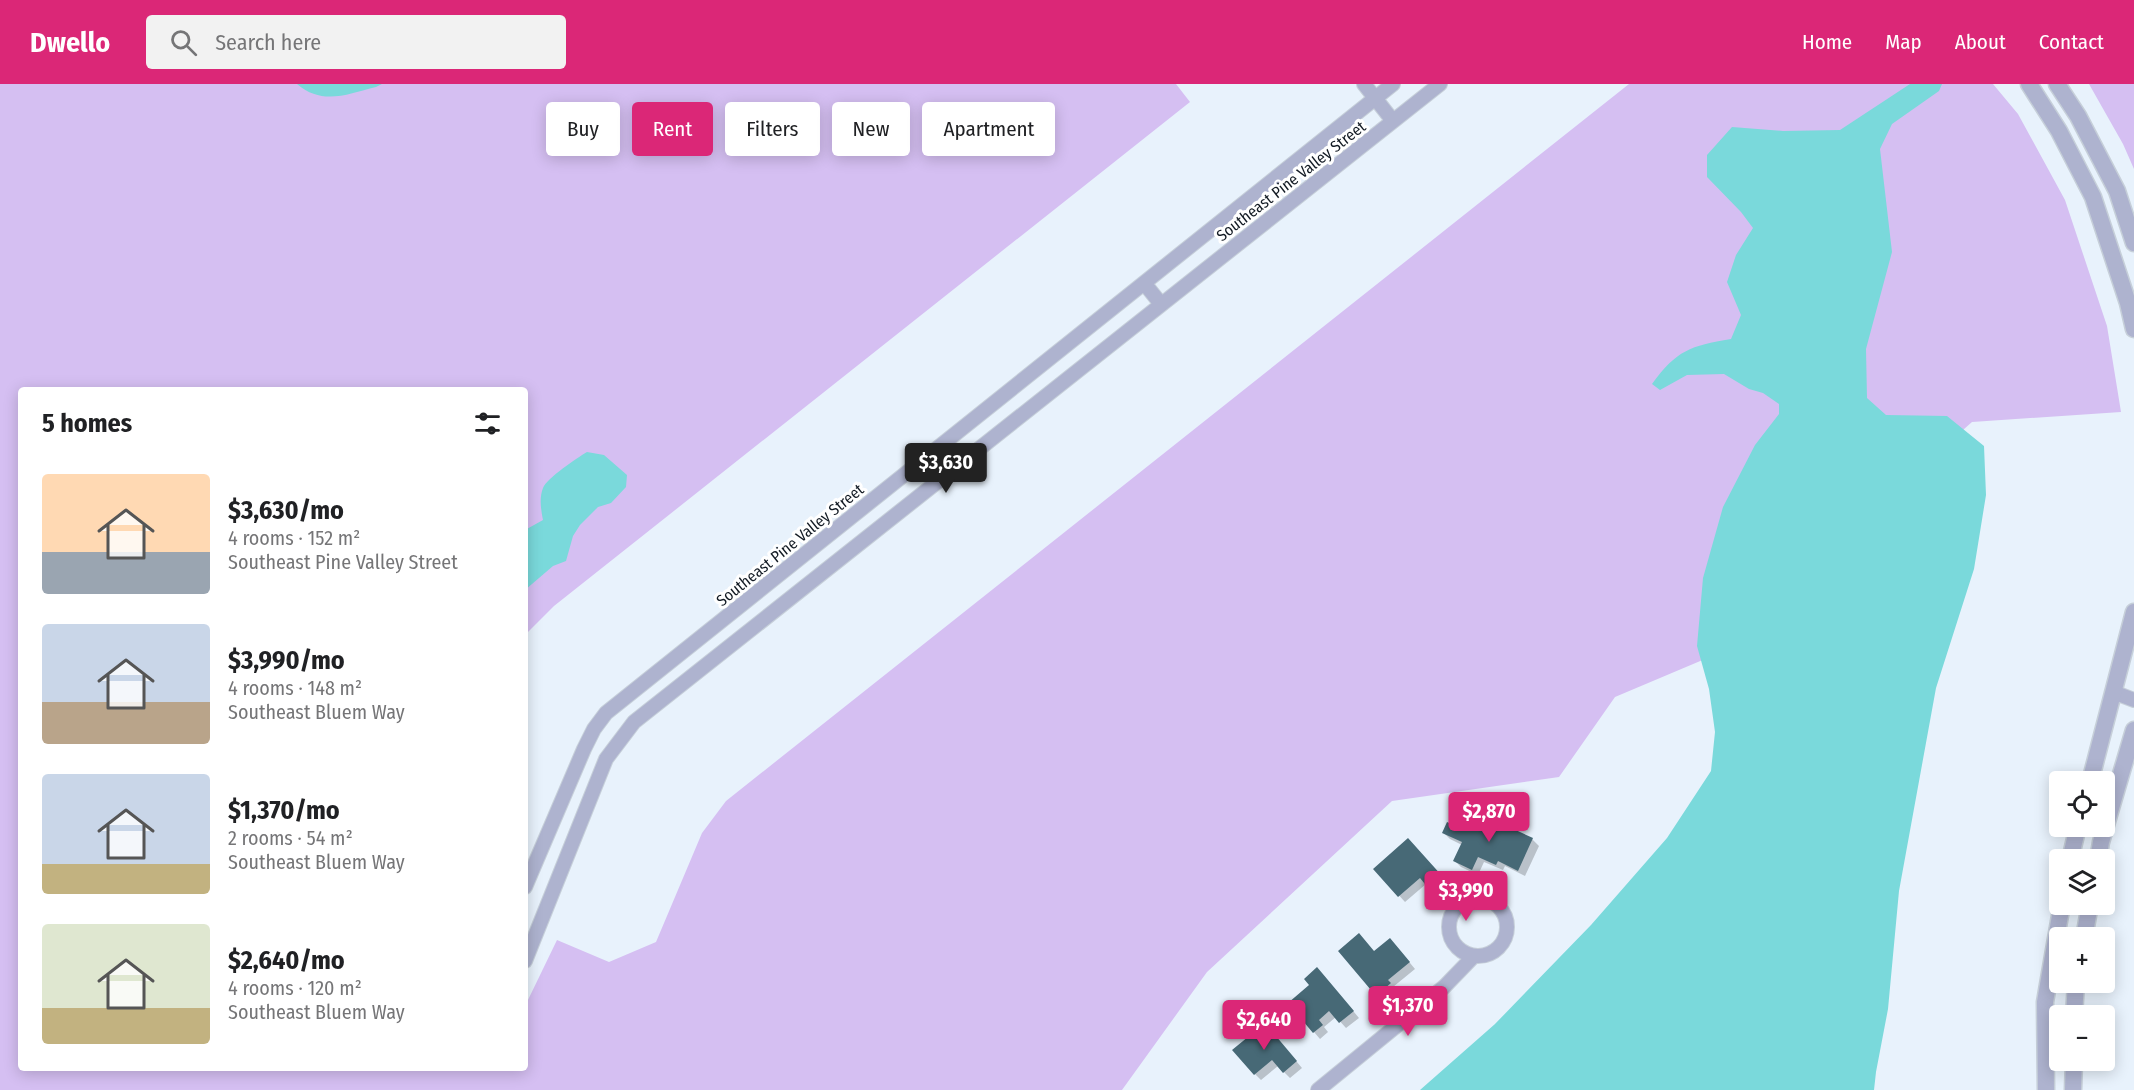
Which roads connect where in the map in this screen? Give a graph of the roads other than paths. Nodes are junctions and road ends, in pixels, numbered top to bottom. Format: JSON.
{"nodes":[{"id":1,"x":1364,"y":84,"type":"edge"},
{"id":2,"x":1393,"y":84,"type":"edge"},
{"id":3,"x":1440,"y":84,"type":"edge"},
{"id":4,"x":2029,"y":84,"type":"edge"},
{"id":5,"x":2057,"y":84,"type":"edge"},
{"id":6,"x":1375,"y":99,"type":"junction"},
{"id":7,"x":1393,"y":121,"type":"junction"},
{"id":8,"x":2134,"y":243,"type":"edge"},
{"id":9,"x":1144,"y":283,"type":"junction"},
{"id":10,"x":1161,"y":304,"type":"junction"},
{"id":11,"x":2134,"y":329,"type":"edge"},
{"id":12,"x":918,"y":464,"type":"junction"},
{"id":13,"x":934,"y":484,"type":"junction"},
{"id":14,"x":2134,"y":612,"type":"edge"},
{"id":15,"x":682,"y":652,"type":"junction"},
{"id":16,"x":702,"y":668,"type":"junction"},
{"id":17,"x":2113,"y":692,"type":"junction"},
{"id":18,"x":2134,"y":700,"type":"edge"},
{"id":19,"x":2134,"y":730,"type":"edge"},
{"id":20,"x":2093,"y":771,"type":"edge"},
{"id":21,"x":2100,"y":849,"type":"edge"},
{"id":22,"x":528,"y":880,"type":"edge"},
{"id":23,"x":2060,"y":915,"type":"edge"},
{"id":24,"x":528,"y":954,"type":"edge"},
{"id":25,"x":1473,"y":957,"type":"junction"},
{"id":26,"x":2074,"y":1071,"type":"edge"},
{"id":27,"x":1318,"y":1090,"type":"edge"},
{"id":28,"x":2046,"y":1090,"type":"edge"},
{"id":29,"x":2073,"y":1090,"type":"edge"}],
"edges":[{"from":1,"to":6,"type":"street"},
{"from":2,"to":6,"type":"street","name":"Southeast Pine Valley Street"},
{"from":3,"to":7,"type":"street","name":"Southeast Pine Valley Street"},
{"from":4,"to":11,"type":"street"},
{"from":5,"to":8,"type":"street"},
{"from":6,"to":7,"type":"street"},
{"from":6,"to":9,"type":"street","name":"Southeast Pine Valley Street"},
{"from":7,"to":10,"type":"street","name":"Southeast Pine Valley Street"},
{"from":9,"to":10,"type":"street"},
{"from":9,"to":12,"type":"street","name":"Southeast Pine Valley Street"},
{"from":10,"to":13,"type":"street","name":"Southeast Pine Valley Street"},
{"from":12,"to":13,"type":"street"},
{"from":12,"to":15,"type":"street","name":"Southeast Pine Valley Street"},
{"from":13,"to":16,"type":"street","name":"Southeast Pine Valley Street"},
{"from":14,"to":17,"type":"street"},
{"from":15,"to":16,"type":"street"},
{"from":15,"to":22,"type":"street","name":"Southeast Pine Valley Street"},
{"from":16,"to":24,"type":"street","name":"Southeast Pine Valley Street"},
{"from":17,"to":18,"type":"street"},
{"from":17,"to":20,"type":"street"},
{"from":19,"to":21,"type":"street"},
{"from":23,"to":28,"type":"street"},
{"from":25,"to":25,"type":"street"},
{"from":25,"to":27,"type":"street"},
{"from":26,"to":29,"type":"street"}]}
